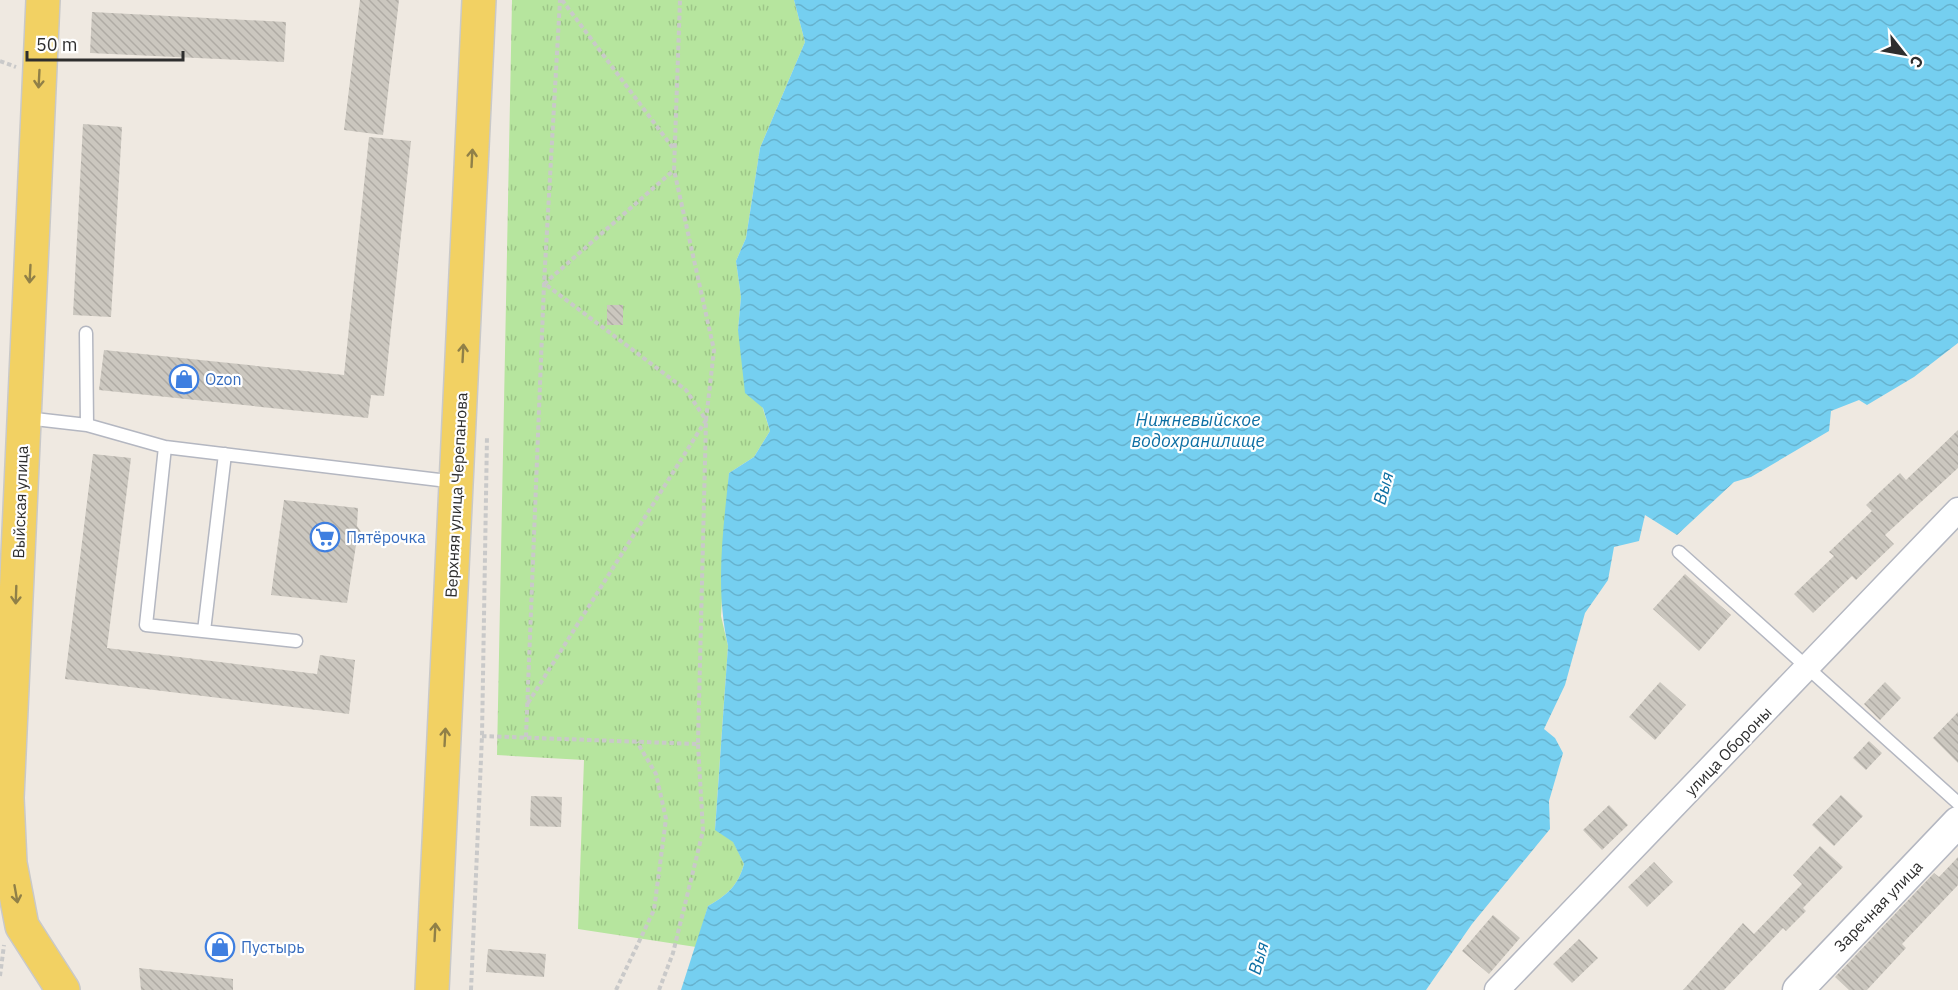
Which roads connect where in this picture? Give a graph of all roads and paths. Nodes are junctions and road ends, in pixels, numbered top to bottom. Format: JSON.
{"nodes":[{"id":1,"x":42,"y":0,"type":"edge"},
{"id":2,"x":479,"y":0,"type":"edge"},
{"id":3,"x":561,"y":0,"type":"edge"},
{"id":4,"x":680,"y":0,"type":"edge"},
{"id":5,"x":673,"y":148,"type":"junction"},
{"id":6,"x":674,"y":170,"type":"junction"},
{"id":7,"x":544,"y":284,"type":"junction"},
{"id":8,"x":86,"y":333,"type":"dead end"},
{"id":9,"x":24,"y":418,"type":"junction"},
{"id":10,"x":706,"y":420,"type":"junction"},
{"id":11,"x":87,"y":425,"type":"junction"},
{"id":12,"x":487,"y":431,"type":"dead end"},
{"id":13,"x":165,"y":447,"type":"junction"},
{"id":14,"x":225,"y":454,"type":"junction"},
{"id":15,"x":457,"y":482,"type":"junction"},
{"id":16,"x":1958,"y":510,"type":"edge"},
{"id":17,"x":1679,"y":552,"type":"dead end"},
{"id":18,"x":204,"y":630,"type":"junction"},
{"id":19,"x":296,"y":641,"type":"dead end"},
{"id":20,"x":1809,"y":667,"type":"junction"},
{"id":21,"x":527,"y":704,"type":"junction"},
{"id":22,"x":482,"y":736,"type":"junction"},
{"id":23,"x":526,"y":737,"type":"junction"},
{"id":24,"x":637,"y":741,"type":"junction"},
{"id":25,"x":698,"y":744,"type":"junction"},
{"id":26,"x":1958,"y":803,"type":"edge"},
{"id":27,"x":1958,"y":822,"type":"edge"},
{"id":28,"x":63,"y":990,"type":"edge"},
{"id":29,"x":432,"y":990,"type":"edge"},
{"id":30,"x":471,"y":990,"type":"edge"},
{"id":31,"x":616,"y":990,"type":"edge"},
{"id":32,"x":659,"y":990,"type":"edge"},
{"id":33,"x":1497,"y":990,"type":"edge"},
{"id":34,"x":1798,"y":990,"type":"edge"}],
"edges":[{"from":1,"to":9,"type":"main road","name":"Выйская улица","one_way":true},
{"from":15,"to":2,"type":"main road","name":"Верхняя улица Черепанова","one_way":true},
{"from":3,"to":5,"type":"path"},
{"from":3,"to":7,"type":"path"},
{"from":4,"to":5,"type":"path"},
{"from":5,"to":6,"type":"path"},
{"from":6,"to":7,"type":"path"},
{"from":6,"to":10,"type":"path"},
{"from":7,"to":10,"type":"path"},
{"from":7,"to":21,"type":"path"},
{"from":8,"to":11,"type":"lane"},
{"from":9,"to":11,"type":"lane"},
{"from":9,"to":28,"type":"main road","name":"Выйская улица","one_way":true},
{"from":10,"to":21,"type":"path"},
{"from":10,"to":25,"type":"path"},
{"from":11,"to":13,"type":"lane"},
{"from":12,"to":22,"type":"path"},
{"from":13,"to":14,"type":"lane"},
{"from":13,"to":18,"type":"lane"},
{"from":14,"to":15,"type":"lane"},
{"from":14,"to":18,"type":"lane"},
{"from":29,"to":15,"type":"main road","name":"Верхняя улица Черепанова","one_way":true},
{"from":16,"to":20,"type":"street","name":"улица Обороны"},
{"from":17,"to":20,"type":"lane"},
{"from":18,"to":19,"type":"lane"},
{"from":20,"to":26,"type":"lane"},
{"from":20,"to":33,"type":"street","name":"улица Обороны"},
{"from":21,"to":23,"type":"path"},
{"from":22,"to":23,"type":"path"},
{"from":22,"to":30,"type":"path"},
{"from":23,"to":24,"type":"path"},
{"from":24,"to":25,"type":"path"},
{"from":24,"to":31,"type":"path"},
{"from":25,"to":32,"type":"path"},
{"from":27,"to":34,"type":"street","name":"Заречная улица"}]}
